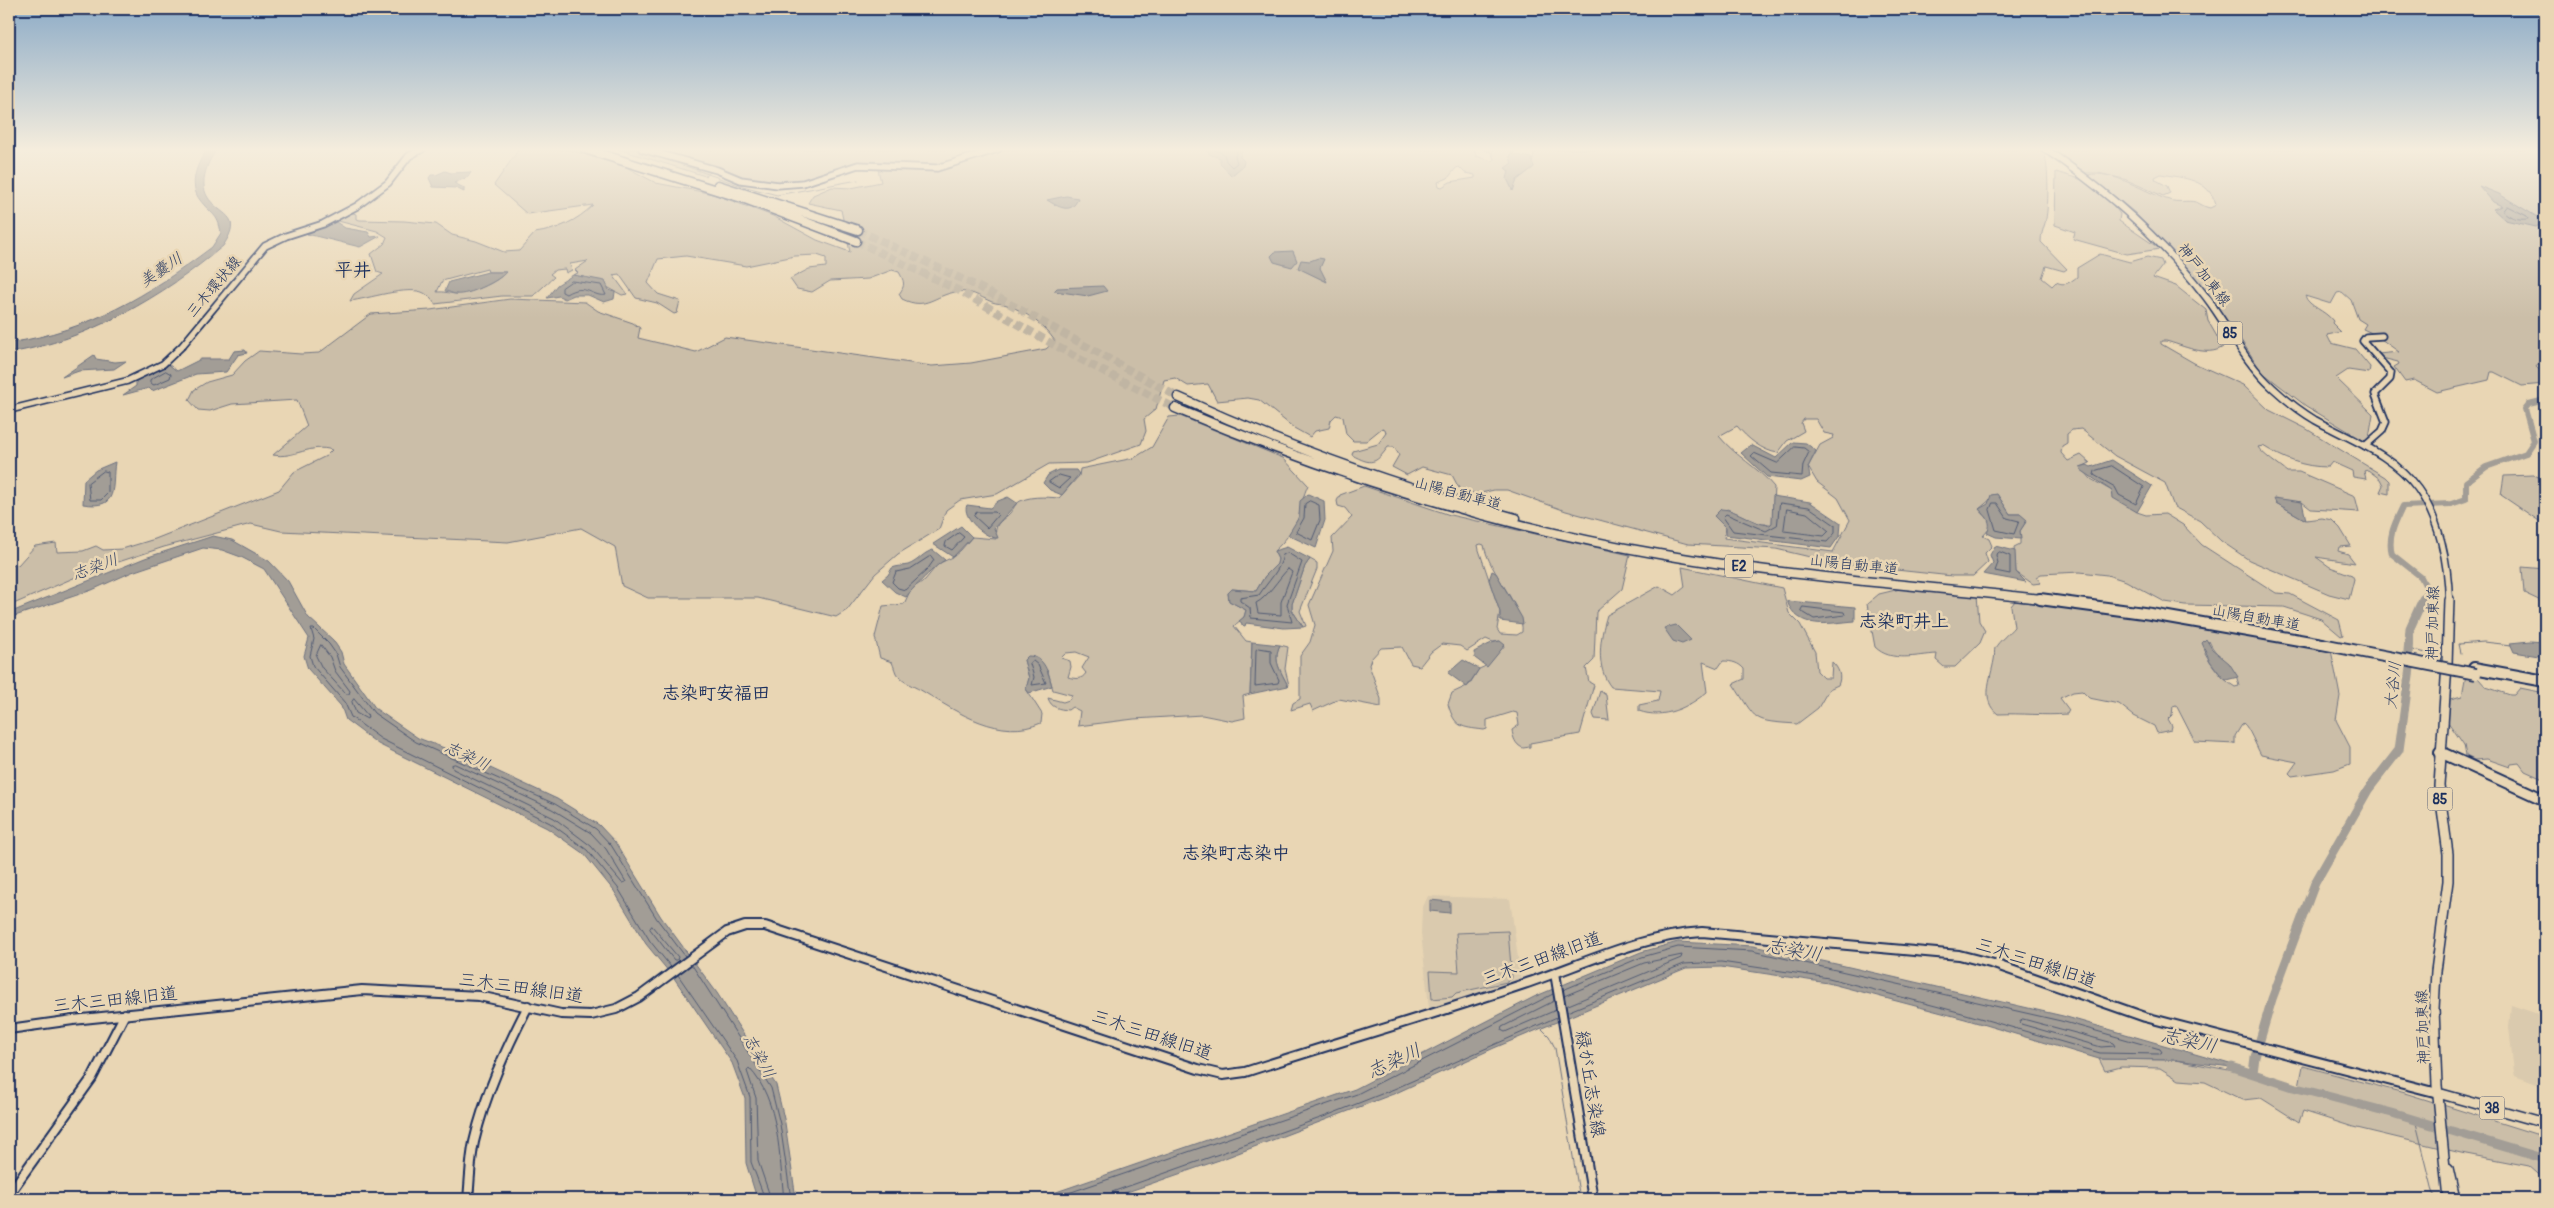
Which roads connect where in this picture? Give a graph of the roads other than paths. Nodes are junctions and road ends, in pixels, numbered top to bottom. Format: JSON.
{"nodes":[{"id":1,"x":354,"y":205,"type":"edge"},
{"id":2,"x":761,"y":205,"type":"edge"},
{"id":3,"x":787,"y":205,"type":"edge"},
{"id":4,"x":2119,"y":205,"type":"edge"},
{"id":5,"x":858,"y":230,"type":"tunnel mouth"},
{"id":6,"x":856,"y":241,"type":"tunnel mouth"},
{"id":7,"x":2382,"y":336,"type":"dead end"},
{"id":8,"x":1178,"y":397,"type":"tunnel mouth"},
{"id":9,"x":1175,"y":408,"type":"tunnel mouth"},
{"id":10,"x":9,"y":410,"type":"edge"},
{"id":11,"x":2365,"y":446,"type":"junction"},
{"id":12,"x":2322,"y":641,"type":"junction"},
{"id":13,"x":2475,"y":671,"type":"junction"},
{"id":14,"x":2545,"y":681,"type":"edge"},
{"id":15,"x":2545,"y":687,"type":"edge"},
{"id":16,"x":2440,"y":752,"type":"junction"},
{"id":17,"x":2545,"y":798,"type":"edge"},
{"id":18,"x":1556,"y":973,"type":"junction"},
{"id":19,"x":528,"y":1006,"type":"junction"},
{"id":20,"x":125,"y":1014,"type":"junction"},
{"id":21,"x":9,"y":1029,"type":"edge"},
{"id":22,"x":2439,"y":1098,"type":"junction"},
{"id":23,"x":2545,"y":1124,"type":"edge"},
{"id":24,"x":2443,"y":1144,"type":"junction"},
{"id":25,"x":9,"y":1194,"type":"edge"},
{"id":26,"x":468,"y":1199,"type":"edge"},
{"id":27,"x":1593,"y":1199,"type":"edge"},
{"id":28,"x":2448,"y":1199,"type":"edge"},
{"id":29,"x":2455,"y":1199,"type":"edge"}],
"edges":[{"from":1,"to":10,"type":"street","name":"三木環状線"},
{"from":2,"to":6,"type":"highway"},
{"from":3,"to":5,"type":"highway"},
{"from":4,"to":11,"type":"main road","name":"神戸加東線","number":"85"},
{"from":7,"to":11,"type":"street"},
{"from":8,"to":12,"type":"highway","name":"山陽自動車道","number":"E2"},
{"from":9,"to":12,"type":"highway","name":"山陽自動車道","number":"E2"},
{"from":11,"to":16,"type":"main road","name":"神戸加東線","number":"85"},
{"from":12,"to":13,"type":"highway","name":"山陽自動車道","number":"E2","bridge":true},
{"from":13,"to":14,"type":"highway","name":"山陽自動車道","number":"E2"},
{"from":13,"to":15,"type":"highway","name":"山陽自動車道","number":"E2"},
{"from":16,"to":17,"type":"highway"},
{"from":16,"to":22,"type":"main road","name":"神戸加東線","number":"85"},
{"from":18,"to":19,"type":"street","name":"三木三田線旧道"},
{"from":18,"to":22,"type":"street","name":"三木三田線旧道"},
{"from":18,"to":27,"type":"street","name":"緑が丘志染線"},
{"from":19,"to":20,"type":"street","name":"三木三田線旧道"},
{"from":19,"to":26,"type":"street"},
{"from":20,"to":21,"type":"street","name":"三木三田線旧道"},
{"from":20,"to":25,"type":"street"},
{"from":22,"to":23,"type":"main road","number":"38"},
{"from":22,"to":24,"type":"main road","name":"神戸加東線"},
{"from":24,"to":28,"type":"main road"},
{"from":24,"to":29,"type":"main road"}]}
